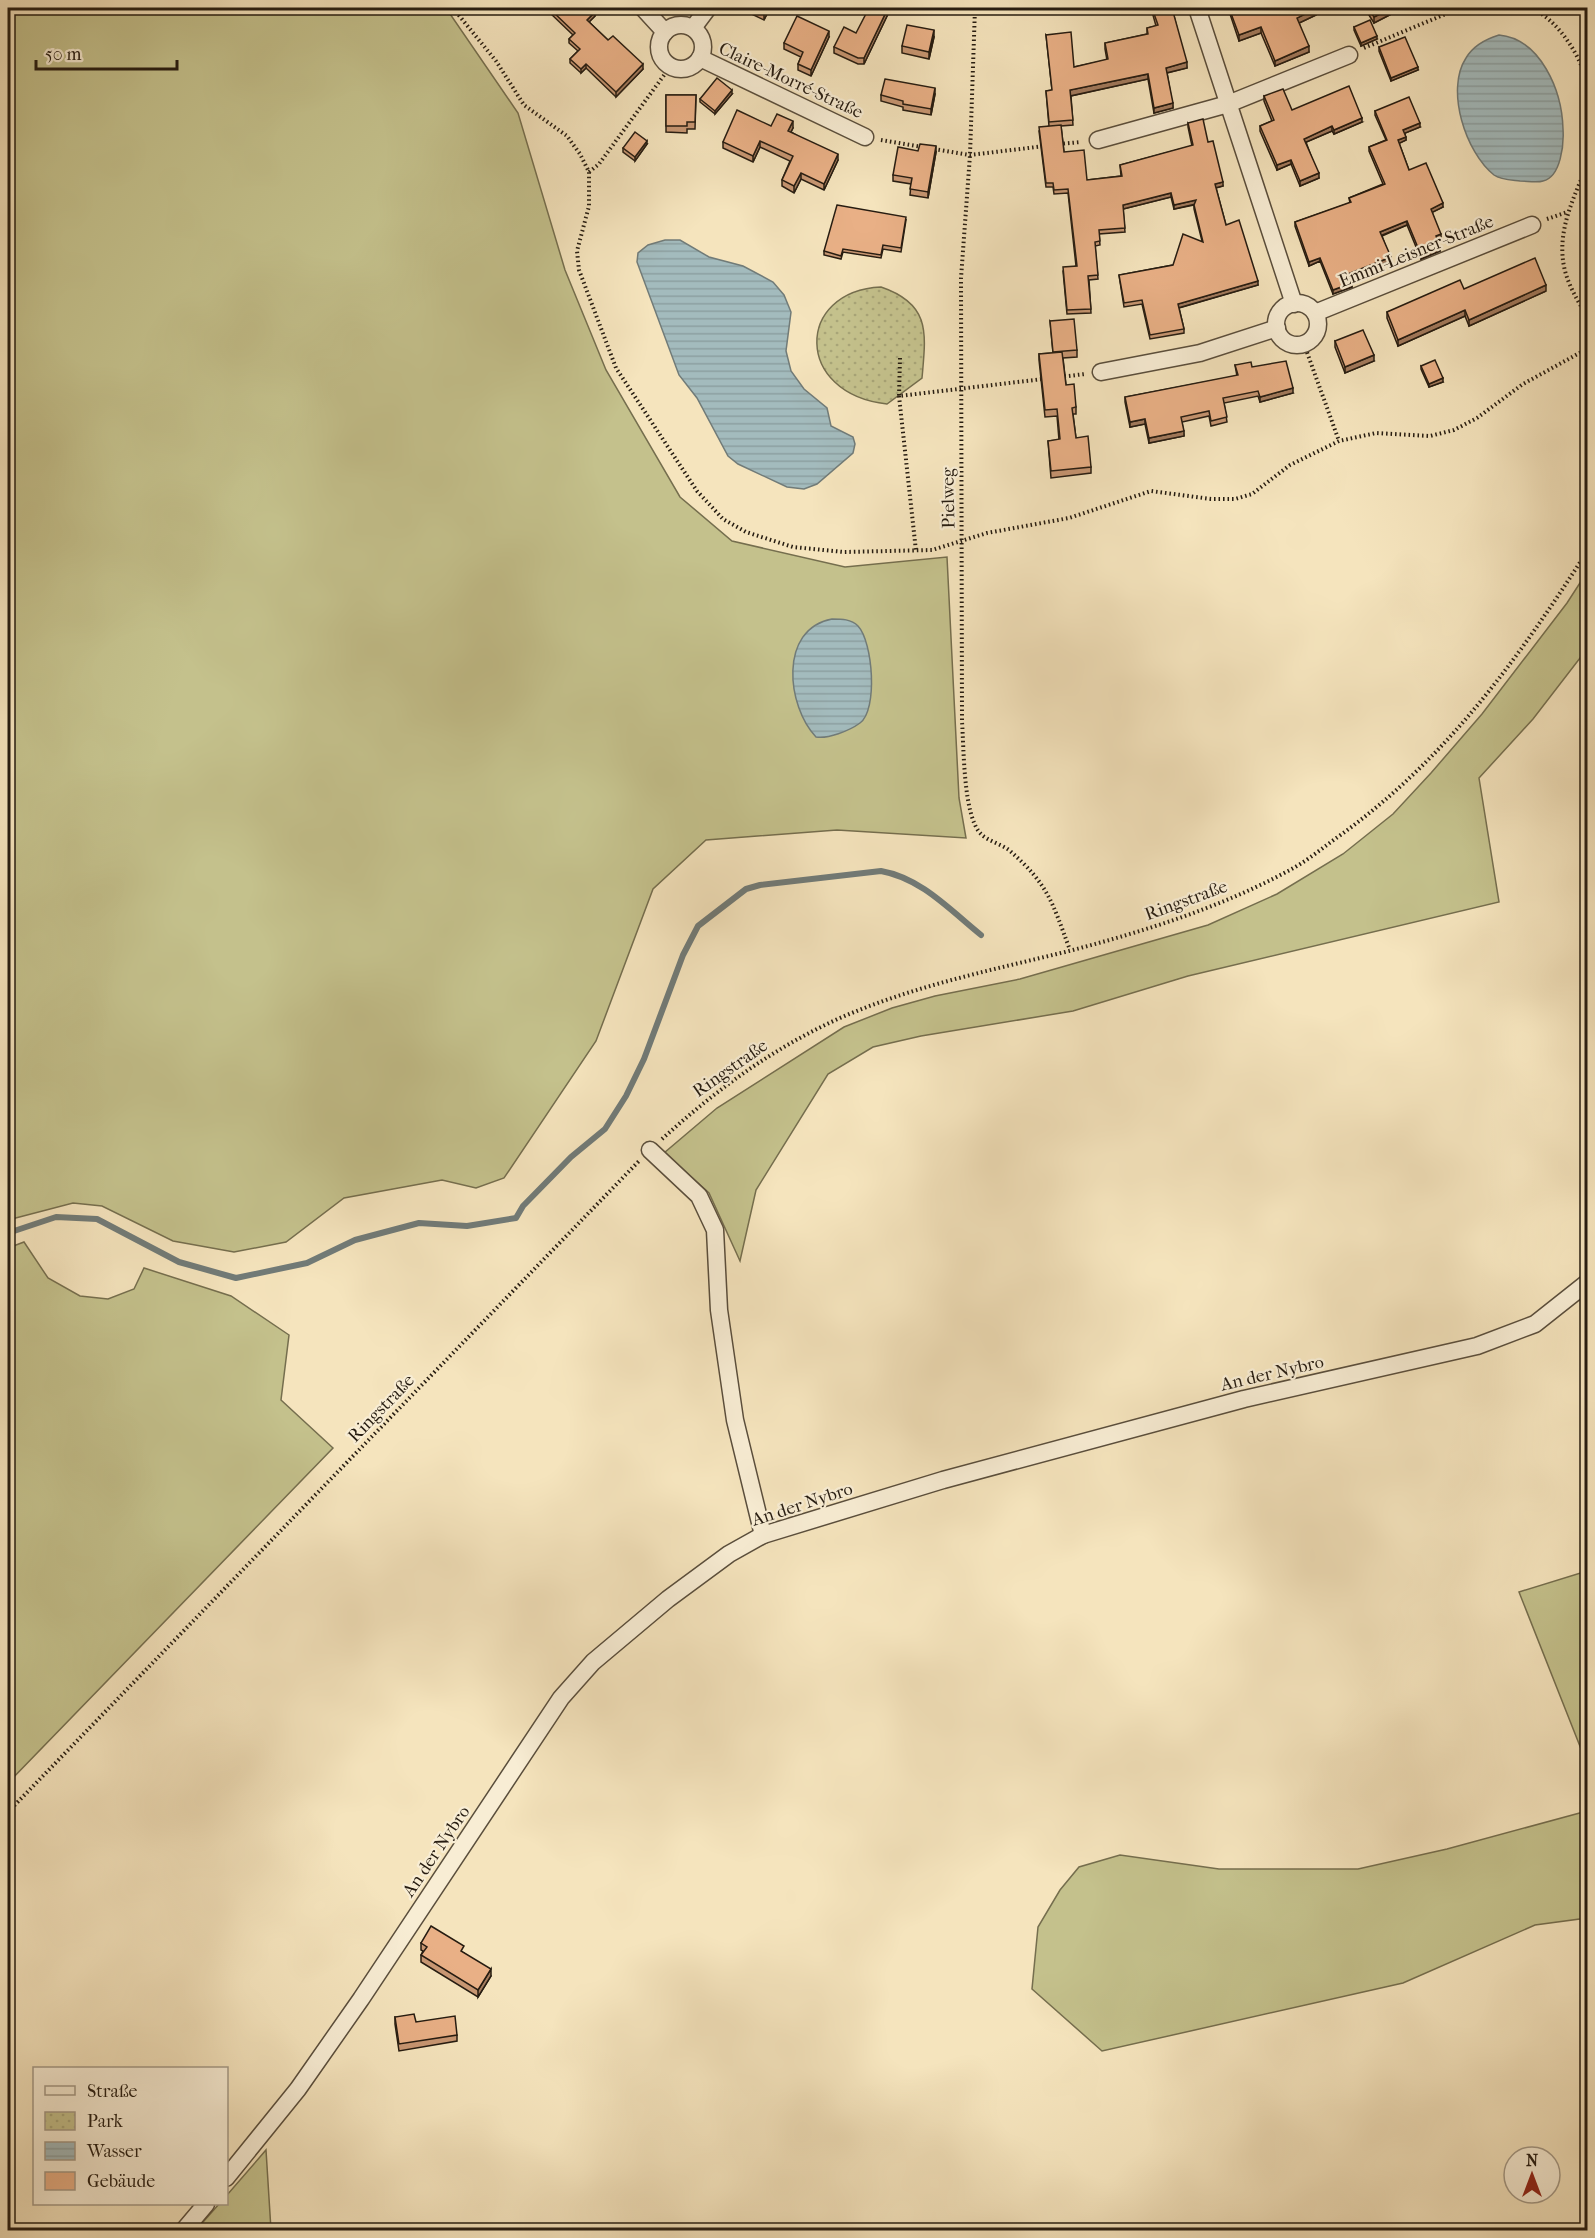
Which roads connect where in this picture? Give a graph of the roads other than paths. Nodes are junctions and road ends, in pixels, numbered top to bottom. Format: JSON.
{"nodes":[{"id":1,"x":643,"y":8,"type":"edge"},
{"id":2,"x":708,"y":8,"type":"edge"},
{"id":3,"x":1197,"y":8,"type":"edge"},
{"id":4,"x":693,"y":28,"type":"junction"},
{"id":5,"x":665,"y":32,"type":"junction"},
{"id":6,"x":1350,"y":55,"type":"road end"},
{"id":7,"x":700,"y":58,"type":"junction"},
{"id":8,"x":1228,"y":104,"type":"junction"},
{"id":9,"x":865,"y":137,"type":"road end"},
{"id":10,"x":1098,"y":140,"type":"road end"},
{"id":11,"x":1532,"y":225,"type":"dead end"},
{"id":12,"x":1293,"y":304,"type":"junction"},
{"id":13,"x":1315,"y":313,"type":"junction"},
{"id":14,"x":1277,"y":328,"type":"junction"},
{"id":15,"x":1101,"y":372,"type":"road end"},
{"id":16,"x":650,"y":1150,"type":"road end"},
{"id":17,"x":1587,"y":1282,"type":"edge"},
{"id":18,"x":763,"y":1535,"type":"junction"},
{"id":19,"x":228,"y":2176,"type":"edge"},
{"id":20,"x":205,"y":2205,"type":"edge"},
{"id":21,"x":184,"y":2230,"type":"edge"}],
"edges":[{"from":1,"to":5,"type":"street"},
{"from":2,"to":4,"type":"street"},
{"from":3,"to":8,"type":"street"},
{"from":4,"to":5,"type":"street"},
{"from":4,"to":7,"type":"street","name":"Claire-Morré-Straße"},
{"from":5,"to":7,"type":"street","name":"Claire-Morré-Straße"},
{"from":6,"to":8,"type":"street"},
{"from":7,"to":9,"type":"street","name":"Claire-Morré-Straße"},
{"from":8,"to":10,"type":"street"},
{"from":8,"to":12,"type":"street"},
{"from":11,"to":13,"type":"street","name":"Emmi-Leisner-Straße"},
{"from":12,"to":13,"type":"street"},
{"from":12,"to":14,"type":"street"},
{"from":13,"to":14,"type":"street"},
{"from":14,"to":15,"type":"street"},
{"from":16,"to":18,"type":"street"},
{"from":17,"to":18,"type":"street","name":"An der Nybro"},
{"from":18,"to":19,"type":"street","name":"An der Nybro"},
{"from":20,"to":21,"type":"street"}]}
